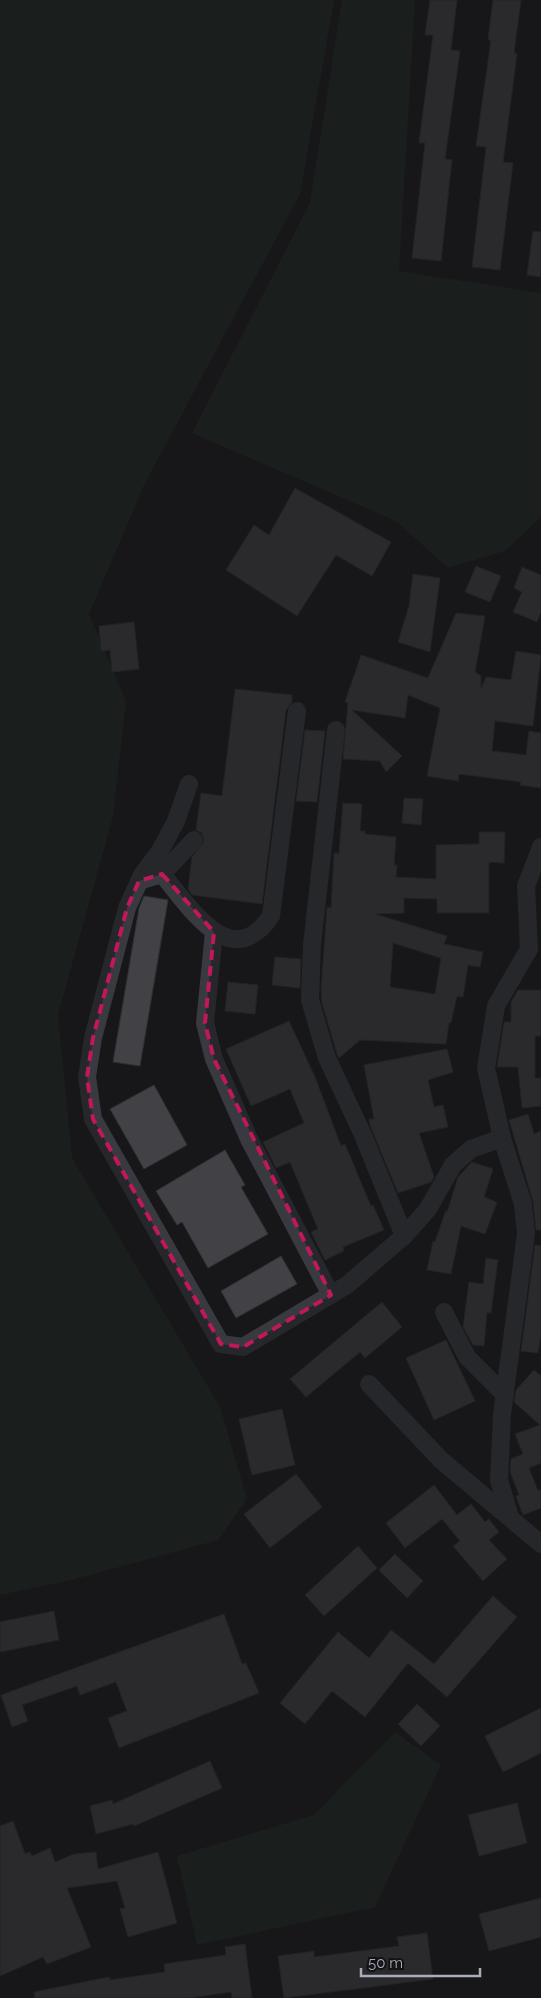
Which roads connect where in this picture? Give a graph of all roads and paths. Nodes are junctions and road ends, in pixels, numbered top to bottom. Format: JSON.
{"nodes":[{"id":1,"x":297,"y":711,"type":"dead end"},
{"id":2,"x":336,"y":730,"type":"dead end"},
{"id":3,"x":189,"y":784,"type":"dead end"},
{"id":4,"x":194,"y":840,"type":"dead end"},
{"id":5,"x":541,"y":847,"type":"edge"},
{"id":6,"x":162,"y":874,"type":"junction"},
{"id":7,"x":139,"y":881,"type":"junction"},
{"id":8,"x":214,"y":932,"type":"junction"},
{"id":9,"x":502,"y":1138,"type":"junction"},
{"id":10,"x":404,"y":1236,"type":"junction"},
{"id":11,"x":331,"y":1295,"type":"junction"},
{"id":12,"x":444,"y":1312,"type":"dead end"},
{"id":13,"x":369,"y":1384,"type":"dead end"},
{"id":14,"x":505,"y":1395,"type":"junction"},
{"id":15,"x":510,"y":1517,"type":"junction"},
{"id":16,"x":541,"y":1544,"type":"edge"}],
"edges":[{"from":1,"to":8,"type":"street"},
{"from":2,"to":10,"type":"street"},
{"from":3,"to":7,"type":"street"},
{"from":4,"to":6,"type":"street"},
{"from":5,"to":9,"type":"street"},
{"from":6,"to":7,"type":"street"},
{"from":6,"to":8,"type":"street"},
{"from":7,"to":11,"type":"street"},
{"from":8,"to":11,"type":"street"},
{"from":9,"to":10,"type":"street"},
{"from":9,"to":14,"type":"street"},
{"from":10,"to":11,"type":"street"},
{"from":12,"to":14,"type":"street"},
{"from":13,"to":15,"type":"street"},
{"from":14,"to":15,"type":"street"},
{"from":15,"to":16,"type":"street"}]}
